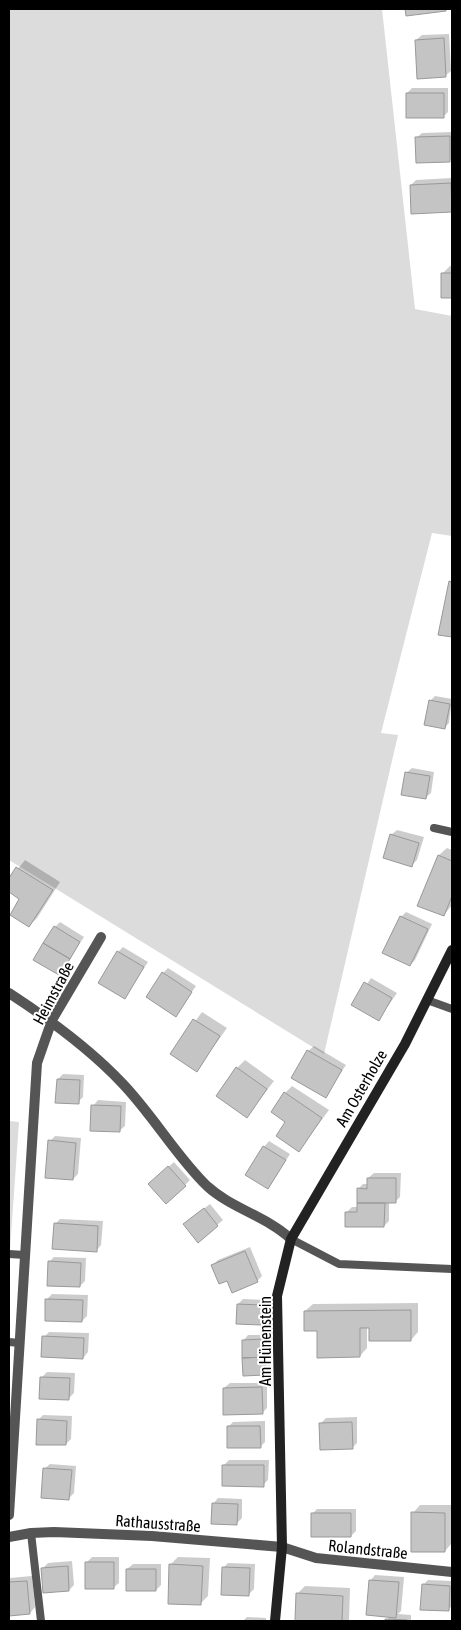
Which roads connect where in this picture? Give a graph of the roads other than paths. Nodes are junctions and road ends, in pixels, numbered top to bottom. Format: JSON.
{"nodes":[{"id":1,"x":434,"y":828,"type":"dead end"},
{"id":2,"x":452,"y":832,"type":"edge"},
{"id":3,"x":101,"y":937,"type":"dead end"},
{"id":4,"x":452,"y":950,"type":"edge"},
{"id":5,"x":9,"y":993,"type":"edge"},
{"id":6,"x":427,"y":1000,"type":"junction"},
{"id":7,"x":452,"y":1009,"type":"edge"},
{"id":8,"x":52,"y":1020,"type":"junction"},
{"id":9,"x":291,"y":1238,"type":"junction"},
{"id":10,"x":9,"y":1254,"type":"edge"},
{"id":11,"x":25,"y":1255,"type":"junction"},
{"id":12,"x":452,"y":1269,"type":"edge"},
{"id":13,"x":14,"y":1342,"type":"edge"},
{"id":14,"x":9,"y":1515,"type":"edge"},
{"id":15,"x":31,"y":1533,"type":"junction"},
{"id":16,"x":9,"y":1537,"type":"edge"},
{"id":17,"x":282,"y":1547,"type":"junction"},
{"id":18,"x":452,"y":1572,"type":"edge"},
{"id":19,"x":41,"y":1621,"type":"edge"},
{"id":20,"x":275,"y":1621,"type":"edge"}],
"edges":[{"from":1,"to":2,"type":"lane"},
{"from":3,"to":8,"type":"street","name":"Heimstraße"},
{"from":4,"to":6,"type":"street","name":"Am Osterholze"},
{"from":5,"to":8,"type":"street"},
{"from":6,"to":7,"type":"lane"},
{"from":6,"to":9,"type":"street","name":"Am Osterholze"},
{"from":8,"to":9,"type":"street"},
{"from":8,"to":11,"type":"street","name":"Heimstraße"},
{"from":9,"to":12,"type":"lane"},
{"from":9,"to":17,"type":"street","name":"Am Hünenstein"},
{"from":10,"to":11,"type":"lane"},
{"from":11,"to":13,"type":"street","name":"Heimstraße"},
{"from":13,"to":14,"type":"street","name":"Heimstraße"},
{"from":15,"to":16,"type":"street","name":"Rathausstraße"},
{"from":15,"to":17,"type":"street","name":"Rathausstraße"},
{"from":15,"to":19,"type":"lane"},
{"from":17,"to":18,"type":"street","name":"Rolandstraße"},
{"from":17,"to":20,"type":"street","name":"Am Hünenstein"}]}
